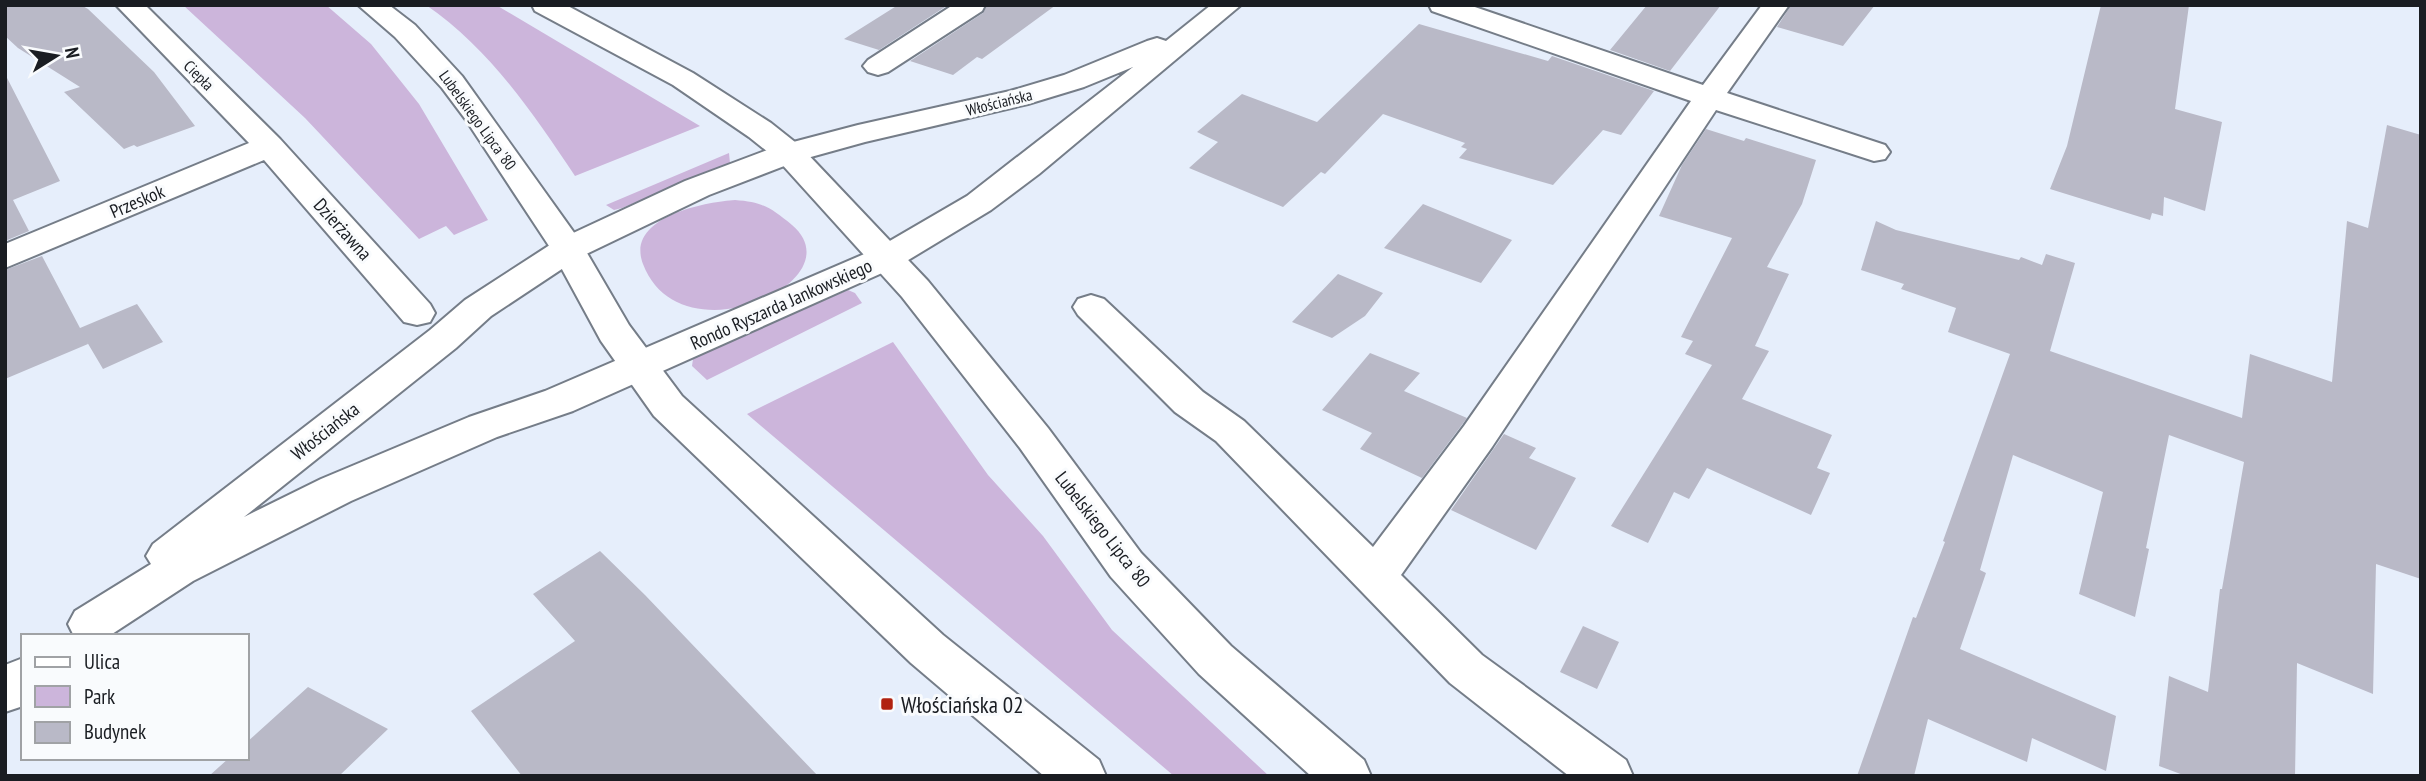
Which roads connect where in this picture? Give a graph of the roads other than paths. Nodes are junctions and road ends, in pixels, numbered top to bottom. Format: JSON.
{"nodes":[{"id":1,"x":129,"y":5,"type":"edge"},
{"id":2,"x":371,"y":5,"type":"edge"},
{"id":3,"x":545,"y":5,"type":"edge"},
{"id":4,"x":972,"y":5,"type":"edge"},
{"id":5,"x":1228,"y":5,"type":"edge"},
{"id":6,"x":1442,"y":5,"type":"edge"},
{"id":7,"x":1776,"y":5,"type":"edge"},
{"id":8,"x":1201,"y":27,"type":"junction"},
{"id":9,"x":878,"y":66,"type":"dead end"},
{"id":10,"x":1707,"y":97,"type":"junction"},
{"id":11,"x":269,"y":146,"type":"junction"},
{"id":12,"x":1874,"y":152,"type":"dead end"},
{"id":13,"x":789,"y":153,"type":"junction"},
{"id":14,"x":568,"y":249,"type":"junction"},
{"id":15,"x":5,"y":257,"type":"edge"},
{"id":16,"x":888,"y":257,"type":"junction"},
{"id":17,"x":1091,"y":307,"type":"dead end"},
{"id":18,"x":417,"y":313,"type":"dead end"},
{"id":19,"x":638,"y":366,"type":"junction"},
{"id":20,"x":1375,"y":577,"type":"junction"},
{"id":21,"x":84,"y":630,"type":"edge"},
{"id":22,"x":21,"y":680,"type":"edge"},
{"id":23,"x":5,"y":692,"type":"edge"},
{"id":24,"x":1082,"y":776,"type":"edge"},
{"id":25,"x":1346,"y":776,"type":"edge"},
{"id":26,"x":1608,"y":776,"type":"edge"}],
"edges":[{"from":1,"to":11,"type":"street","name":"Ciepła"},
{"from":2,"to":14,"type":"street","name":"Lubelskiego Lipca '80"},
{"from":3,"to":13,"type":"street"},
{"from":4,"to":9,"type":"street"},
{"from":5,"to":8,"type":"street","name":"Włościańska"},
{"from":6,"to":10,"type":"street"},
{"from":7,"to":10,"type":"street"},
{"from":8,"to":13,"type":"street","name":"Włościańska"},
{"from":8,"to":16,"type":"street","name":"Włościańska"},
{"from":10,"to":12,"type":"street"},
{"from":10,"to":20,"type":"street"},
{"from":11,"to":15,"type":"street","name":"Przeskok"},
{"from":11,"to":18,"type":"street","name":"Dzierżawna"},
{"from":13,"to":14,"type":"street"},
{"from":13,"to":16,"type":"street","name":"Rondo Ryszarda Jankowskiego"},
{"from":14,"to":19,"type":"street"},
{"from":14,"to":21,"type":"street","name":"Włościańska"},
{"from":16,"to":19,"type":"street","name":"Rondo Ryszarda Jankowskiego"},
{"from":16,"to":25,"type":"street","name":"Lubelskiego Lipca '80"},
{"from":17,"to":20,"type":"street"},
{"from":19,"to":21,"type":"street","name":"Włościańska"},
{"from":19,"to":24,"type":"street"},
{"from":20,"to":26,"type":"street"},
{"from":22,"to":23,"type":"street"}]}
